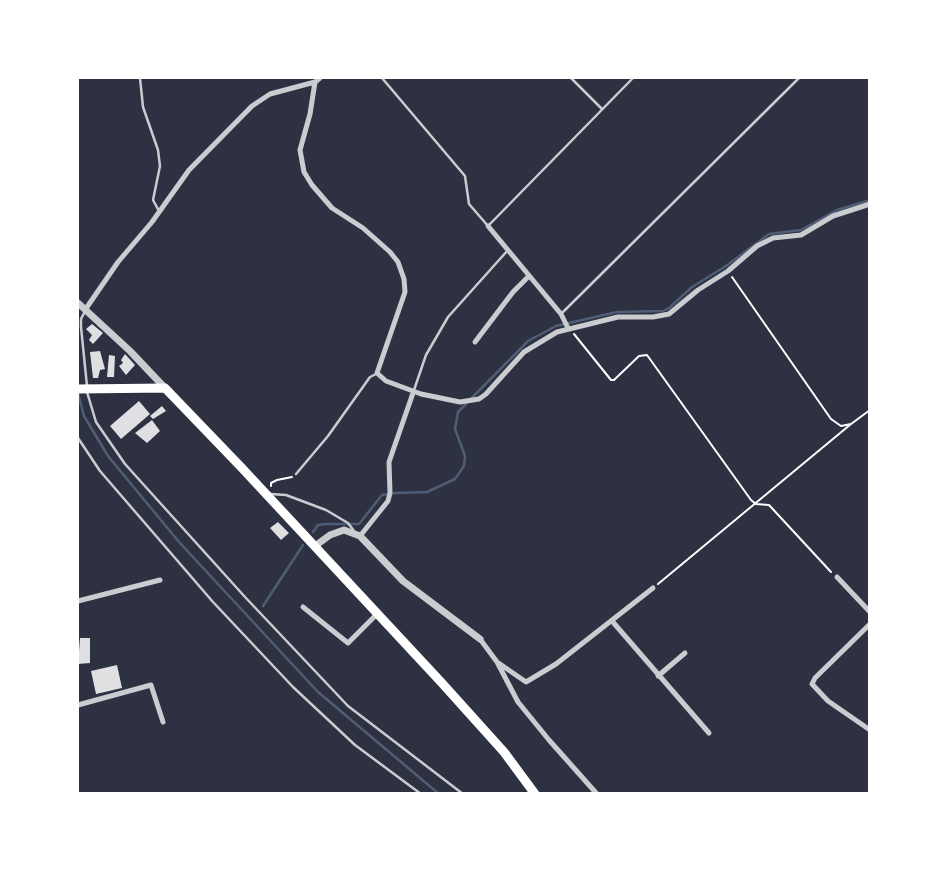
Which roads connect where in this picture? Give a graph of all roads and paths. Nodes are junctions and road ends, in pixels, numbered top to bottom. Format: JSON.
{"nodes":[{"id":1,"x":140,"y":78,"type":"edge"},
{"id":2,"x":320,"y":78,"type":"edge"},
{"id":3,"x":382,"y":78,"type":"edge"},
{"id":4,"x":571,"y":78,"type":"edge"},
{"id":5,"x":633,"y":78,"type":"edge"},
{"id":6,"x":799,"y":78,"type":"edge"},
{"id":7,"x":314,"y":82,"type":"junction"},
{"id":8,"x":602,"y":109,"type":"junction"},
{"id":9,"x":870,"y":204,"type":"edge"},
{"id":10,"x":159,"y":212,"type":"junction"},
{"id":11,"x":488,"y":226,"type":"junction"},
{"id":12,"x":508,"y":250,"type":"junction"},
{"id":13,"x":728,"y":271,"type":"junction"},
{"id":14,"x":529,"y":276,"type":"junction"},
{"id":15,"x":78,"y":303,"type":"edge"},
{"id":16,"x":85,"y":310,"type":"junction"},
{"id":17,"x":561,"y":314,"type":"junction"},
{"id":18,"x":568,"y":328,"type":"junction"},
{"id":19,"x":475,"y":342,"type":"dead end"},
{"id":20,"x":378,"y":373,"type":"junction"},
{"id":21,"x":165,"y":388,"type":"junction"},
{"id":22,"x":83,"y":389,"type":"edge"},
{"id":23,"x":413,"y":393,"type":"junction"},
{"id":24,"x":870,"y":410,"type":"edge"},
{"id":25,"x":851,"y":424,"type":"junction"},
{"id":26,"x":78,"y":438,"type":"edge"},
{"id":27,"x":296,"y":474,"type":"joint"},
{"id":28,"x":269,"y":492,"type":"junction"},
{"id":29,"x":754,"y":503,"type":"junction"},
{"id":30,"x":358,"y":534,"type":"junction"},
{"id":31,"x":315,"y":546,"type":"junction"},
{"id":32,"x":836,"y":578,"type":"joint"},
{"id":33,"x":160,"y":580,"type":"dead end"},
{"id":34,"x":653,"y":588,"type":"joint"},
{"id":35,"x":78,"y":601,"type":"edge"},
{"id":36,"x":303,"y":607,"type":"dead end"},
{"id":37,"x":870,"y":612,"type":"edge"},
{"id":38,"x":378,"y":614,"type":"junction"},
{"id":39,"x":612,"y":621,"type":"junction"},
{"id":40,"x":870,"y":624,"type":"edge"},
{"id":41,"x":480,"y":640,"type":"joint"},
{"id":42,"x":685,"y":653,"type":"dead end"},
{"id":43,"x":496,"y":662,"type":"junction"},
{"id":44,"x":658,"y":676,"type":"junction"},
{"id":45,"x":78,"y":705,"type":"edge"},
{"id":46,"x":163,"y":722,"type":"dead end"},
{"id":47,"x":870,"y":730,"type":"edge"},
{"id":48,"x":709,"y":733,"type":"dead end"},
{"id":49,"x":421,"y":794,"type":"edge"},
{"id":50,"x":462,"y":794,"type":"edge"},
{"id":51,"x":535,"y":794,"type":"edge"},
{"id":52,"x":597,"y":794,"type":"edge"}],
"edges":[{"from":1,"to":10,"type":"lane"},
{"from":2,"to":7,"type":"street"},
{"from":3,"to":11,"type":"lane"},
{"from":4,"to":8,"type":"lane"},
{"from":5,"to":8,"type":"lane"},
{"from":6,"to":17,"type":"lane"},
{"from":7,"to":10,"type":"street"},
{"from":7,"to":20,"type":"street"},
{"from":8,"to":11,"type":"lane"},
{"from":9,"to":13,"type":"street"},
{"from":10,"to":16,"type":"street"},
{"from":11,"to":12,"type":"street"},
{"from":12,"to":14,"type":"street"},
{"from":12,"to":23,"type":"lane"},
{"from":13,"to":18,"type":"street"},
{"from":13,"to":25,"type":"path"},
{"from":14,"to":17,"type":"street"},
{"from":14,"to":19,"type":"street"},
{"from":15,"to":16,"type":"street"},
{"from":16,"to":21,"type":"street"},
{"from":16,"to":22,"type":"lane"},
{"from":17,"to":18,"type":"street"},
{"from":18,"to":23,"type":"street"},
{"from":18,"to":29,"type":"path"},
{"from":20,"to":23,"type":"street"},
{"from":20,"to":27,"type":"lane"},
{"from":21,"to":22,"type":"main road"},
{"from":21,"to":28,"type":"main road"},
{"from":22,"to":50,"type":"lane"},
{"from":23,"to":30,"type":"street"},
{"from":24,"to":25,"type":"path"},
{"from":25,"to":29,"type":"path"},
{"from":26,"to":49,"type":"lane"},
{"from":27,"to":28,"type":"path"},
{"from":28,"to":30,"type":"lane"},
{"from":28,"to":31,"type":"main road"},
{"from":29,"to":32,"type":"path"},
{"from":29,"to":34,"type":"path"},
{"from":30,"to":31,"type":"street"},
{"from":30,"to":41,"type":"street"},
{"from":31,"to":38,"type":"main road"},
{"from":32,"to":37,"type":"street"},
{"from":33,"to":35,"type":"street"},
{"from":34,"to":39,"type":"street"},
{"from":36,"to":38,"type":"street"},
{"from":38,"to":51,"type":"main road"},
{"from":39,"to":43,"type":"street"},
{"from":39,"to":44,"type":"street"},
{"from":40,"to":47,"type":"street"},
{"from":41,"to":43,"type":"street"},
{"from":42,"to":44,"type":"street"},
{"from":43,"to":52,"type":"street"},
{"from":44,"to":48,"type":"street"},
{"from":45,"to":46,"type":"street"}]}
